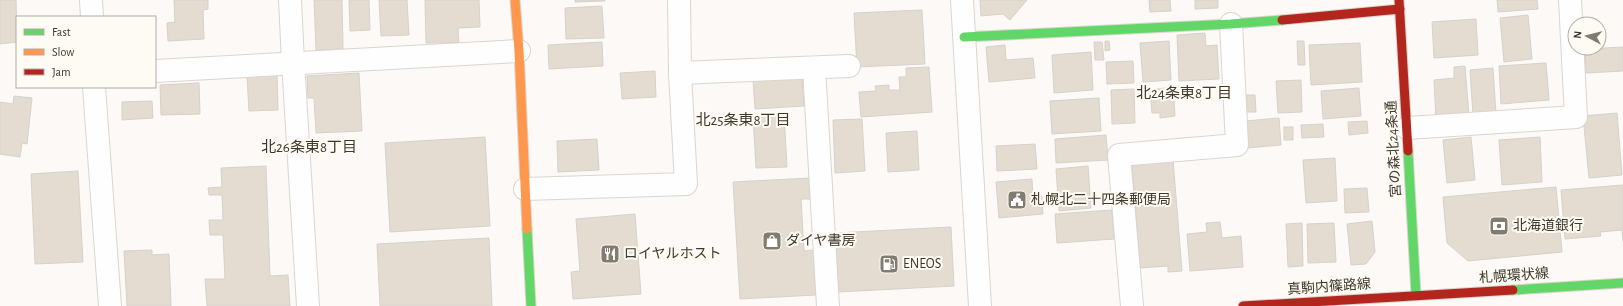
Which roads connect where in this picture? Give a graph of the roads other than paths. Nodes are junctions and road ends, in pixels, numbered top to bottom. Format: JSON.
{"nodes":[{"id":1,"x":91,"y":0,"type":"edge"},
{"id":2,"x":290,"y":0,"type":"edge"},
{"id":3,"x":515,"y":0,"type":"edge"},
{"id":4,"x":678,"y":0,"type":"edge"},
{"id":5,"x":962,"y":0,"type":"edge"},
{"id":6,"x":1570,"y":0,"type":"edge"},
{"id":7,"x":1399,"y":5,"type":"edge"},
{"id":8,"x":92,"y":16,"type":"edge"},
{"id":9,"x":1231,"y":24,"type":"junction"},
{"id":10,"x":964,"y":37,"type":"junction"},
{"id":11,"x":519,"y":51,"type":"junction"},
{"id":12,"x":292,"y":62,"type":"junction"},
{"id":13,"x":849,"y":66,"type":"dead end"},
{"id":14,"x":814,"y":68,"type":"junction"},
{"id":15,"x":156,"y":71,"type":"edge"},
{"id":16,"x":680,"y":73,"type":"junction"},
{"id":17,"x":94,"y":88,"type":"edge"},
{"id":18,"x":1407,"y":128,"type":"junction"},
{"id":19,"x":525,"y":189,"type":"junction"},
{"id":20,"x":1623,"y":283,"type":"edge"},
{"id":21,"x":1416,"y":295,"type":"junction"},
{"id":22,"x":110,"y":306,"type":"edge"},
{"id":23,"x":308,"y":306,"type":"edge"},
{"id":24,"x":531,"y":306,"type":"edge"},
{"id":25,"x":828,"y":306,"type":"edge"},
{"id":26,"x":980,"y":306,"type":"edge"},
{"id":27,"x":1132,"y":306,"type":"edge"},
{"id":28,"x":1243,"y":306,"type":"edge"},
{"id":29,"x":1417,"y":306,"type":"edge"}],
"edges":[{"from":1,"to":8,"type":"street"},
{"from":2,"to":12,"type":"street"},
{"from":3,"to":11,"type":"street"},
{"from":4,"to":16,"type":"street"},
{"from":5,"to":10,"type":"street"},
{"from":6,"to":18,"type":"street"},
{"from":7,"to":9,"type":"street"},
{"from":7,"to":18,"type":"street","name":"宮の森北24条通"},
{"from":9,"to":10,"type":"street"},
{"from":9,"to":27,"type":"street"},
{"from":10,"to":26,"type":"street"},
{"from":11,"to":12,"type":"street"},
{"from":11,"to":19,"type":"street"},
{"from":12,"to":15,"type":"street"},
{"from":12,"to":23,"type":"street"},
{"from":13,"to":14,"type":"street"},
{"from":14,"to":16,"type":"street"},
{"from":14,"to":25,"type":"street"},
{"from":16,"to":19,"type":"street"},
{"from":17,"to":22,"type":"street"},
{"from":18,"to":21,"type":"street","name":"宮の森北24条通"},
{"from":19,"to":24,"type":"street"},
{"from":20,"to":21,"type":"street","name":"札幌環状線"},
{"from":21,"to":28,"type":"street","name":"真駒内篠路線"},
{"from":21,"to":29,"type":"street"}]}
